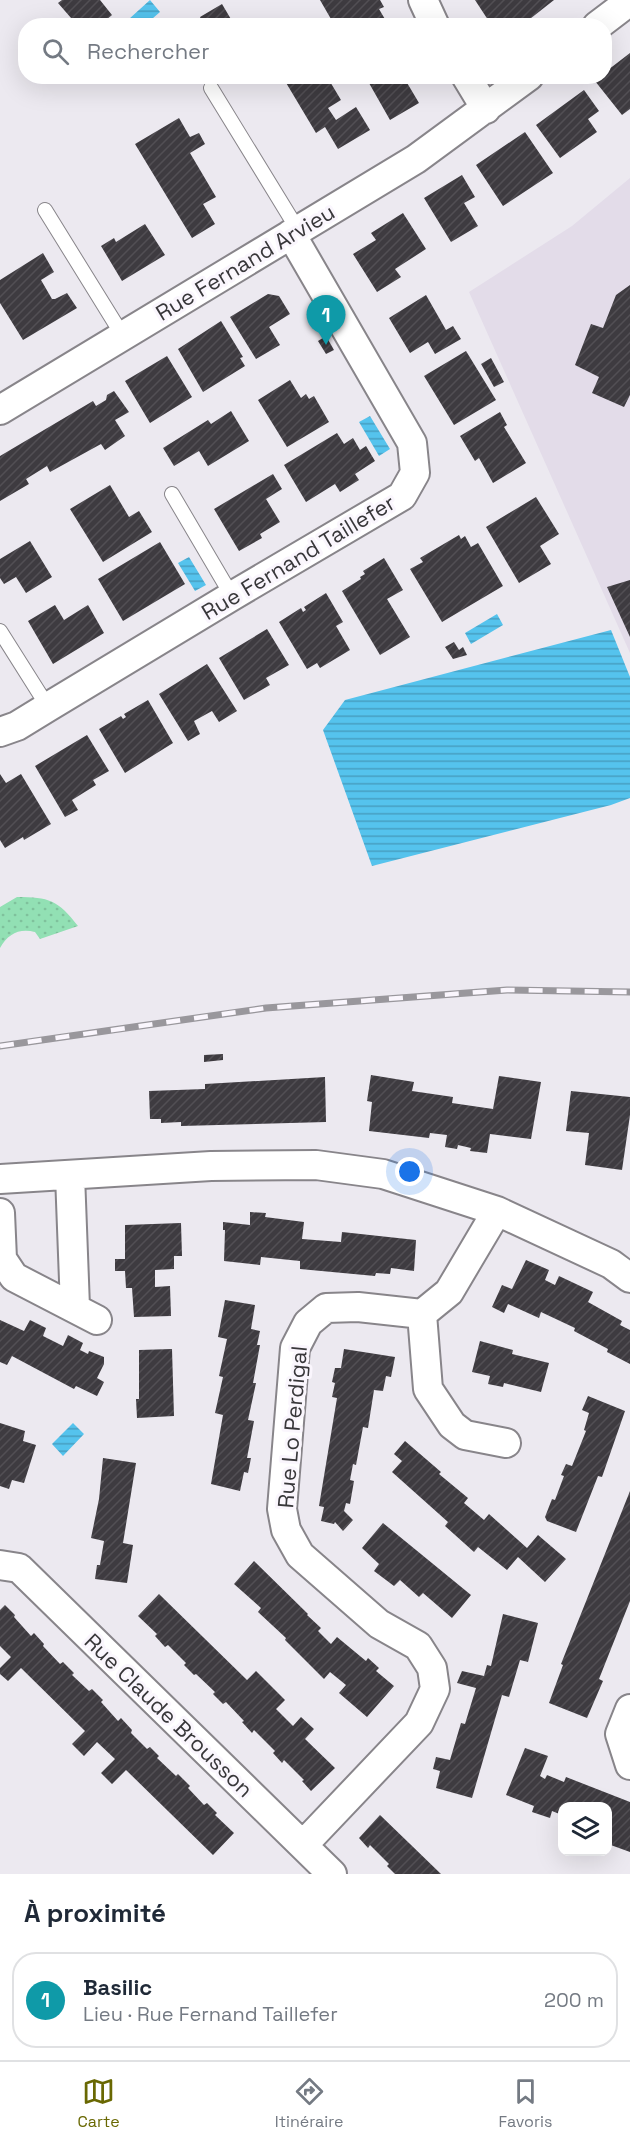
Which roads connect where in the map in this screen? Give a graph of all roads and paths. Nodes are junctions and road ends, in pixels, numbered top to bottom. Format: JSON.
{"nodes":[{"id":1,"x":423,"y":0,"type":"edge"},
{"id":2,"x":629,"y":1,"type":"edge"},
{"id":3,"x":431,"y":18,"type":"edge"},
{"id":4,"x":607,"y":18,"type":"edge"},
{"id":5,"x":471,"y":84,"type":"edge"},
{"id":6,"x":518,"y":84,"type":"edge"},
{"id":7,"x":211,"y":88,"type":"dead end"},
{"id":8,"x":486,"y":108,"type":"junction"},
{"id":9,"x":45,"y":210,"type":"dead end"},
{"id":10,"x":294,"y":232,"type":"junction"},
{"id":11,"x":123,"y":336,"type":"junction"},
{"id":12,"x":0,"y":410,"type":"edge"},
{"id":13,"x":172,"y":494,"type":"dead end"},
{"id":14,"x":232,"y":596,"type":"junction"},
{"id":15,"x":0,"y":631,"type":"edge"},
{"id":16,"x":48,"y":707,"type":"junction"},
{"id":17,"x":0,"y":732,"type":"edge"},
{"id":18,"x":70,"y":1175,"type":"junction"},
{"id":19,"x":0,"y":1179,"type":"edge"},
{"id":20,"x":497,"y":1211,"type":"junction"},
{"id":21,"x":0,"y":1213,"type":"edge"},
{"id":22,"x":630,"y":1278,"type":"edge"},
{"id":23,"x":422,"y":1314,"type":"junction"},
{"id":24,"x":506,"y":1443,"type":"dead end"},
{"id":25,"x":1,"y":1564,"type":"edge"},
{"id":26,"x":630,"y":1708,"type":"edge"},
{"id":27,"x":630,"y":1765,"type":"edge"},
{"id":28,"x":303,"y":1845,"type":"junction"},
{"id":29,"x":332,"y":1874,"type":"edge"}],
"edges":[{"from":1,"to":3,"type":"street"},
{"from":2,"to":4,"type":"street"},
{"from":5,"to":8,"type":"street"},
{"from":6,"to":8,"type":"street","name":"Rue Fernand Arvieu"},
{"from":7,"to":10,"type":"lane"},
{"from":8,"to":10,"type":"street","name":"Rue Fernand Arvieu"},
{"from":9,"to":11,"type":"lane"},
{"from":10,"to":11,"type":"street","name":"Rue Fernand Arvieu"},
{"from":10,"to":14,"type":"street","name":"Rue Fernand Taillefer"},
{"from":11,"to":12,"type":"street","name":"Rue Fernand Arvieu"},
{"from":13,"to":14,"type":"lane"},
{"from":14,"to":16,"type":"street","name":"Rue Fernand Taillefer"},
{"from":15,"to":16,"type":"lane"},
{"from":16,"to":17,"type":"street","name":"Rue Fernand Taillefer"},
{"from":18,"to":19,"type":"street"},
{"from":18,"to":20,"type":"street"},
{"from":18,"to":21,"type":"street"},
{"from":20,"to":22,"type":"street"},
{"from":20,"to":23,"type":"street"},
{"from":23,"to":24,"type":"street"},
{"from":23,"to":28,"type":"street","name":"Rue Lo Perdigal"},
{"from":25,"to":28,"type":"street","name":"Rue Claude Brousson"},
{"from":26,"to":27,"type":"street"},
{"from":28,"to":29,"type":"street","name":"Rue Claude Brousson"}]}
